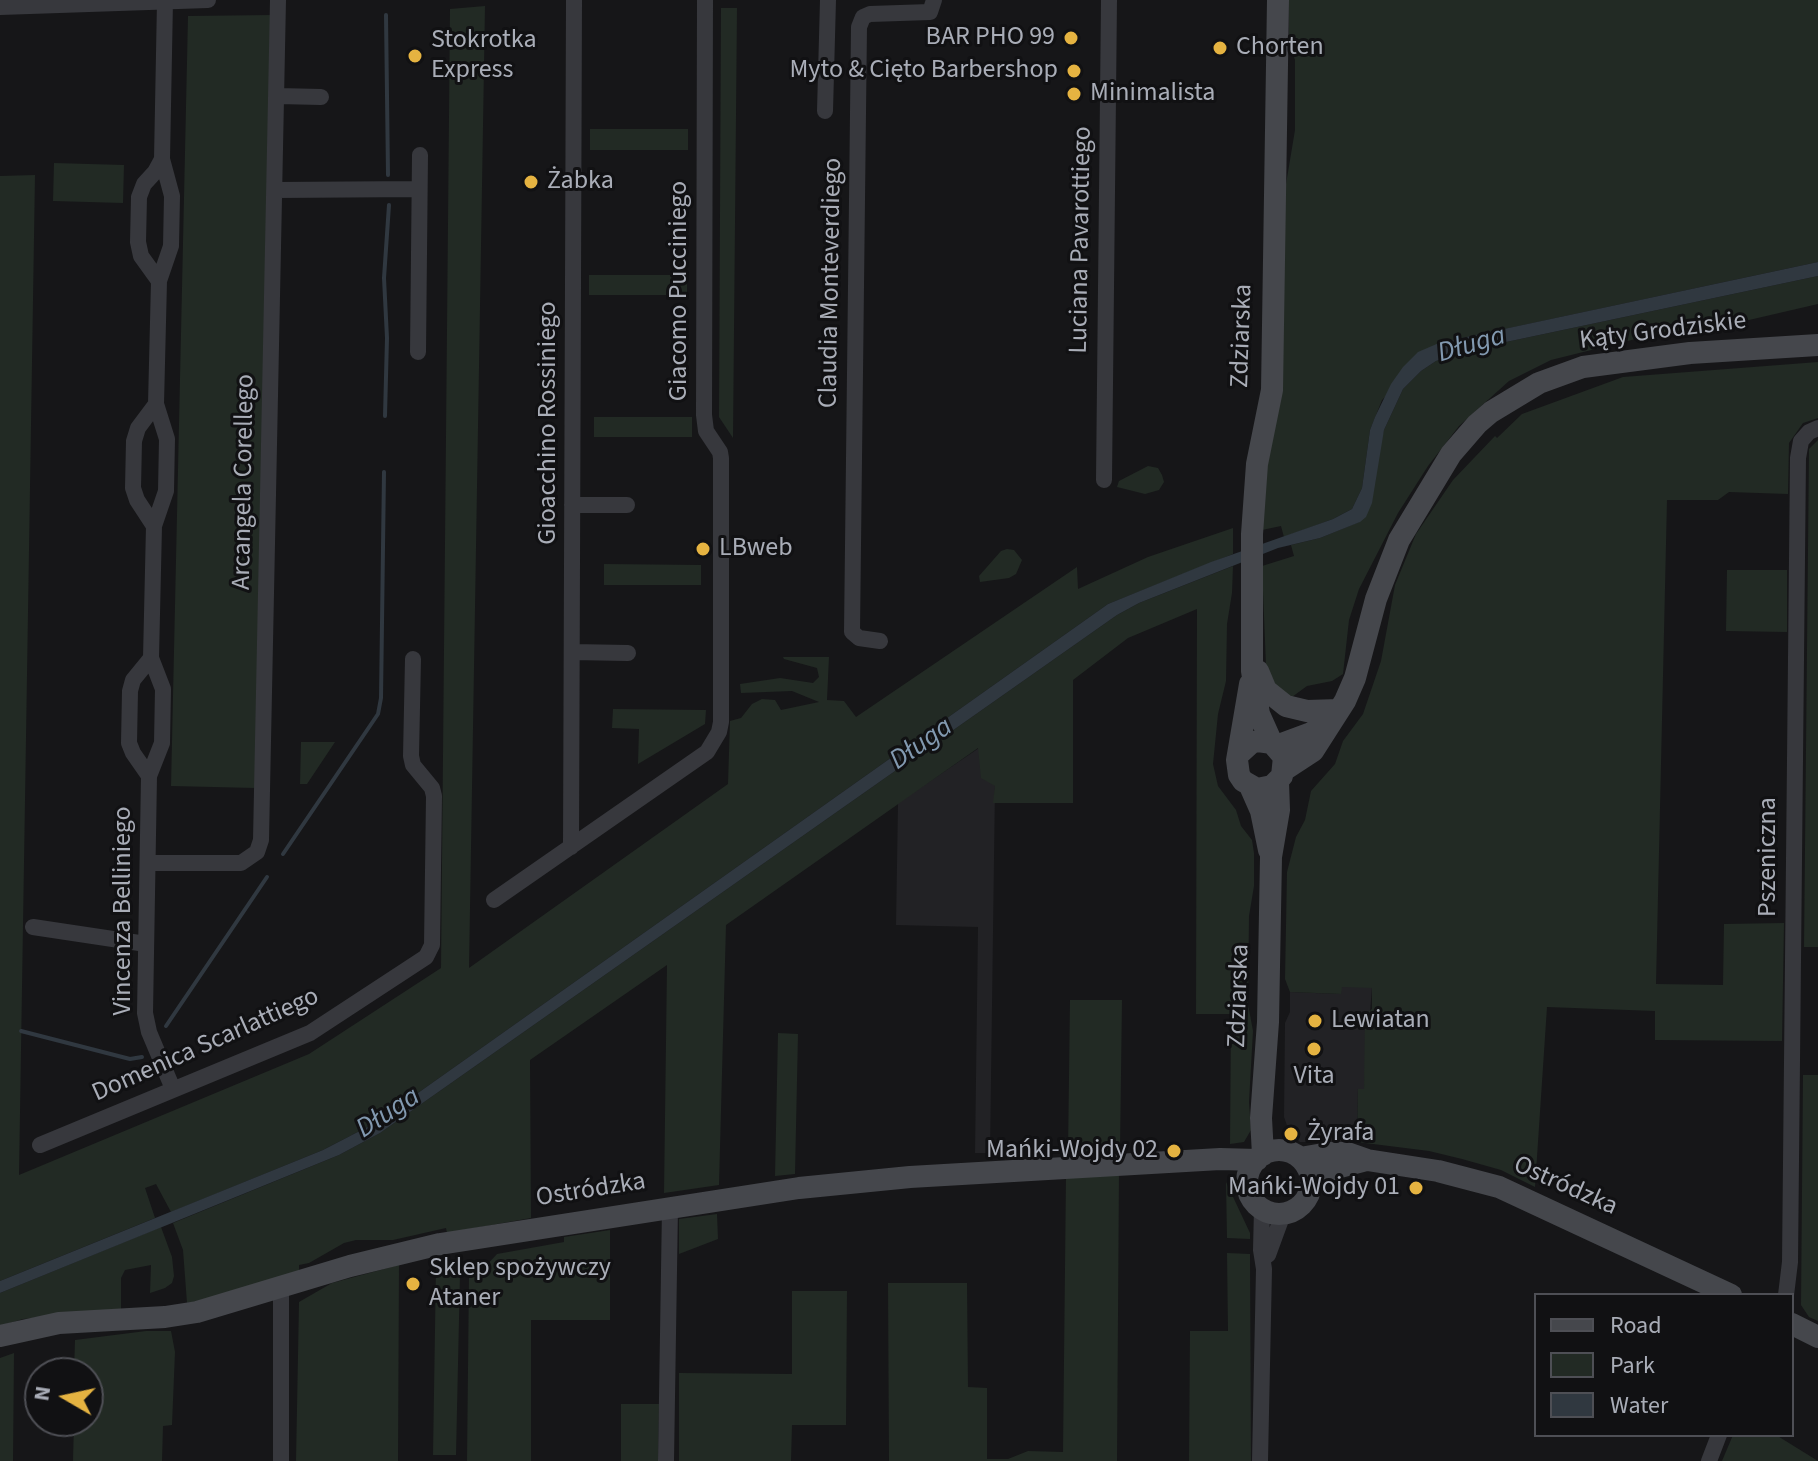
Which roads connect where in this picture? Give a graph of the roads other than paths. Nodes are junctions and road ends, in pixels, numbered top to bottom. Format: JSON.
{"nodes":[{"id":1,"x":208,"y":0,"type":"edge"},
{"id":2,"x":278,"y":0,"type":"edge"},
{"id":3,"x":574,"y":0,"type":"edge"},
{"id":4,"x":705,"y":0,"type":"edge"},
{"id":5,"x":828,"y":0,"type":"edge"},
{"id":6,"x":934,"y":0,"type":"edge"},
{"id":7,"x":1109,"y":0,"type":"edge"},
{"id":8,"x":1278,"y":0,"type":"edge"},
{"id":9,"x":165,"y":1,"type":"edge"},
{"id":10,"x":0,"y":7,"type":"edge"},
{"id":11,"x":278,"y":96,"type":"junction"},
{"id":12,"x":321,"y":97,"type":"dead end"},
{"id":13,"x":825,"y":111,"type":"dead end"},
{"id":14,"x":420,"y":155,"type":"dead end"},
{"id":15,"x":162,"y":159,"type":"junction"},
{"id":16,"x":419,"y":189,"type":"junction"},
{"id":17,"x":276,"y":190,"type":"junction"},
{"id":18,"x":159,"y":281,"type":"junction"},
{"id":19,"x":1818,"y":345,"type":"edge"},
{"id":20,"x":418,"y":352,"type":"dead end"},
{"id":21,"x":156,"y":404,"type":"junction"},
{"id":22,"x":1818,"y":428,"type":"edge"},
{"id":23,"x":1104,"y":480,"type":"dead end"},
{"id":24,"x":572,"y":505,"type":"junction"},
{"id":25,"x":627,"y":505,"type":"dead end"},
{"id":26,"x":154,"y":526,"type":"junction"},
{"id":27,"x":880,"y":641,"type":"dead end"},
{"id":28,"x":572,"y":652,"type":"junction"},
{"id":29,"x":628,"y":653,"type":"dead end"},
{"id":30,"x":151,"y":658,"type":"junction"},
{"id":31,"x":413,"y":659,"type":"dead end"},
{"id":32,"x":1252,"y":663,"type":"junction"},
{"id":33,"x":1336,"y":714,"type":"junction"},
{"id":34,"x":1274,"y":745,"type":"junction"},
{"id":35,"x":1240,"y":753,"type":"junction"},
{"id":36,"x":1308,"y":756,"type":"junction"},
{"id":37,"x":149,"y":776,"type":"junction"},
{"id":38,"x":1281,"y":776,"type":"junction"},
{"id":39,"x":1250,"y":786,"type":"junction"},
{"id":40,"x":1279,"y":810,"type":"junction"},
{"id":41,"x":571,"y":847,"type":"junction"},
{"id":42,"x":1271,"y":857,"type":"junction"},
{"id":43,"x":148,"y":863,"type":"junction"},
{"id":44,"x":494,"y":900,"type":"dead end"},
{"id":45,"x":33,"y":927,"type":"dead end"},
{"id":46,"x":146,"y":944,"type":"junction"},
{"id":47,"x":173,"y":1089,"type":"junction"},
{"id":48,"x":40,"y":1145,"type":"dead end"},
{"id":49,"x":1367,"y":1160,"type":"junction"},
{"id":50,"x":1270,"y":1161,"type":"junction"},
{"id":51,"x":1311,"y":1180,"type":"junction"},
{"id":52,"x":670,"y":1207,"type":"junction"},
{"id":53,"x":1272,"y":1212,"type":"junction"},
{"id":54,"x":281,"y":1287,"type":"junction"},
{"id":55,"x":1727,"y":1293,"type":"edge"},
{"id":56,"x":1786,"y":1293,"type":"edge"},
{"id":57,"x":1794,"y":1325,"type":"edge"},
{"id":58,"x":0,"y":1336,"type":"edge"},
{"id":59,"x":1818,"y":1337,"type":"edge"},
{"id":60,"x":1718,"y":1437,"type":"edge"},
{"id":61,"x":281,"y":1461,"type":"edge"},
{"id":62,"x":666,"y":1461,"type":"edge"},
{"id":63,"x":1260,"y":1461,"type":"edge"},
{"id":64,"x":1709,"y":1461,"type":"edge"}],
"edges":[{"from":1,"to":9,"type":"street"},
{"from":2,"to":11,"type":"street","name":"Arcangela Corellego"},
{"from":3,"to":24,"type":"street","name":"Gioacchino Rossiniego"},
{"from":4,"to":41,"type":"street","name":"Giacomo Pucciniego"},
{"from":5,"to":13,"type":"street"},
{"from":6,"to":27,"type":"street","name":"Claudia Monteverdiego"},
{"from":7,"to":23,"type":"street","name":"Luciana Pavarottiego"},
{"from":8,"to":32,"type":"street","name":"Zdziarska"},
{"from":9,"to":10,"type":"street"},
{"from":9,"to":15,"type":"street","name":"Vincenza Belliniego"},
{"from":11,"to":12,"type":"street"},
{"from":11,"to":17,"type":"street","name":"Arcangela Corellego"},
{"from":14,"to":16,"type":"street"},
{"from":15,"to":18,"type":"street","name":"Vincenza Belliniego"},
{"from":15,"to":18,"type":"street"},
{"from":16,"to":17,"type":"street"},
{"from":16,"to":20,"type":"street"},
{"from":17,"to":43,"type":"street","name":"Arcangela Corellego"},
{"from":18,"to":21,"type":"street","name":"Vincenza Belliniego"},
{"from":19,"to":33,"type":"street","name":"Kąty Grodziskie"},
{"from":21,"to":26,"type":"street","name":"Vincenza Belliniego"},
{"from":21,"to":26,"type":"street"},
{"from":22,"to":56,"type":"street","name":"Pszeniczna"},
{"from":24,"to":25,"type":"street"},
{"from":24,"to":28,"type":"street","name":"Gioacchino Rossiniego"},
{"from":26,"to":30,"type":"street","name":"Vincenza Belliniego"},
{"from":28,"to":29,"type":"street"},
{"from":28,"to":41,"type":"street","name":"Gioacchino Rossiniego"},
{"from":30,"to":37,"type":"street","name":"Vincenza Belliniego"},
{"from":30,"to":37,"type":"street","name":"Vincenza Belliniego"},
{"from":31,"to":47,"type":"street","name":"Domenica Scarlattiego"},
{"from":32,"to":33,"type":"street"},
{"from":32,"to":34,"type":"street","name":"Zdziarska"},
{"from":32,"to":35,"type":"street","name":"Zdziarska"},
{"from":33,"to":34,"type":"street"},
{"from":33,"to":36,"type":"street","name":"Kąty Grodziskie"},
{"from":34,"to":35,"type":"street"},
{"from":34,"to":38,"type":"street"},
{"from":35,"to":39,"type":"street"},
{"from":36,"to":38,"type":"street","name":"Kąty Grodziskie"},
{"from":36,"to":40,"type":"street"},
{"from":37,"to":43,"type":"street","name":"Vincenza Belliniego"},
{"from":38,"to":39,"type":"street"},
{"from":38,"to":40,"type":"street","name":"Zdziarska"},
{"from":39,"to":42,"type":"street","name":"Zdziarska"},
{"from":40,"to":42,"type":"street","name":"Zdziarska"},
{"from":41,"to":44,"type":"street"},
{"from":42,"to":50,"type":"street","name":"Zdziarska"},
{"from":43,"to":46,"type":"street","name":"Vincenza Belliniego"},
{"from":45,"to":46,"type":"street"},
{"from":46,"to":47,"type":"street","name":"Vincenza Belliniego"},
{"from":47,"to":48,"type":"street","name":"Domenica Scarlattiego"},
{"from":49,"to":50,"type":"street","name":"Ostródzka"},
{"from":49,"to":51,"type":"street","name":"Ostródzka"},
{"from":49,"to":55,"type":"street","name":"Ostródzka"},
{"from":50,"to":51,"type":"street"},
{"from":50,"to":52,"type":"street","name":"Ostródzka"},
{"from":50,"to":53,"type":"street"},
{"from":51,"to":53,"type":"street"},
{"from":52,"to":54,"type":"street","name":"Ostródzka"},
{"from":52,"to":62,"type":"street"},
{"from":53,"to":63,"type":"street"},
{"from":54,"to":58,"type":"street","name":"Ostródzka"},
{"from":54,"to":61,"type":"street"},
{"from":57,"to":59,"type":"street"},
{"from":60,"to":64,"type":"street"}]}
